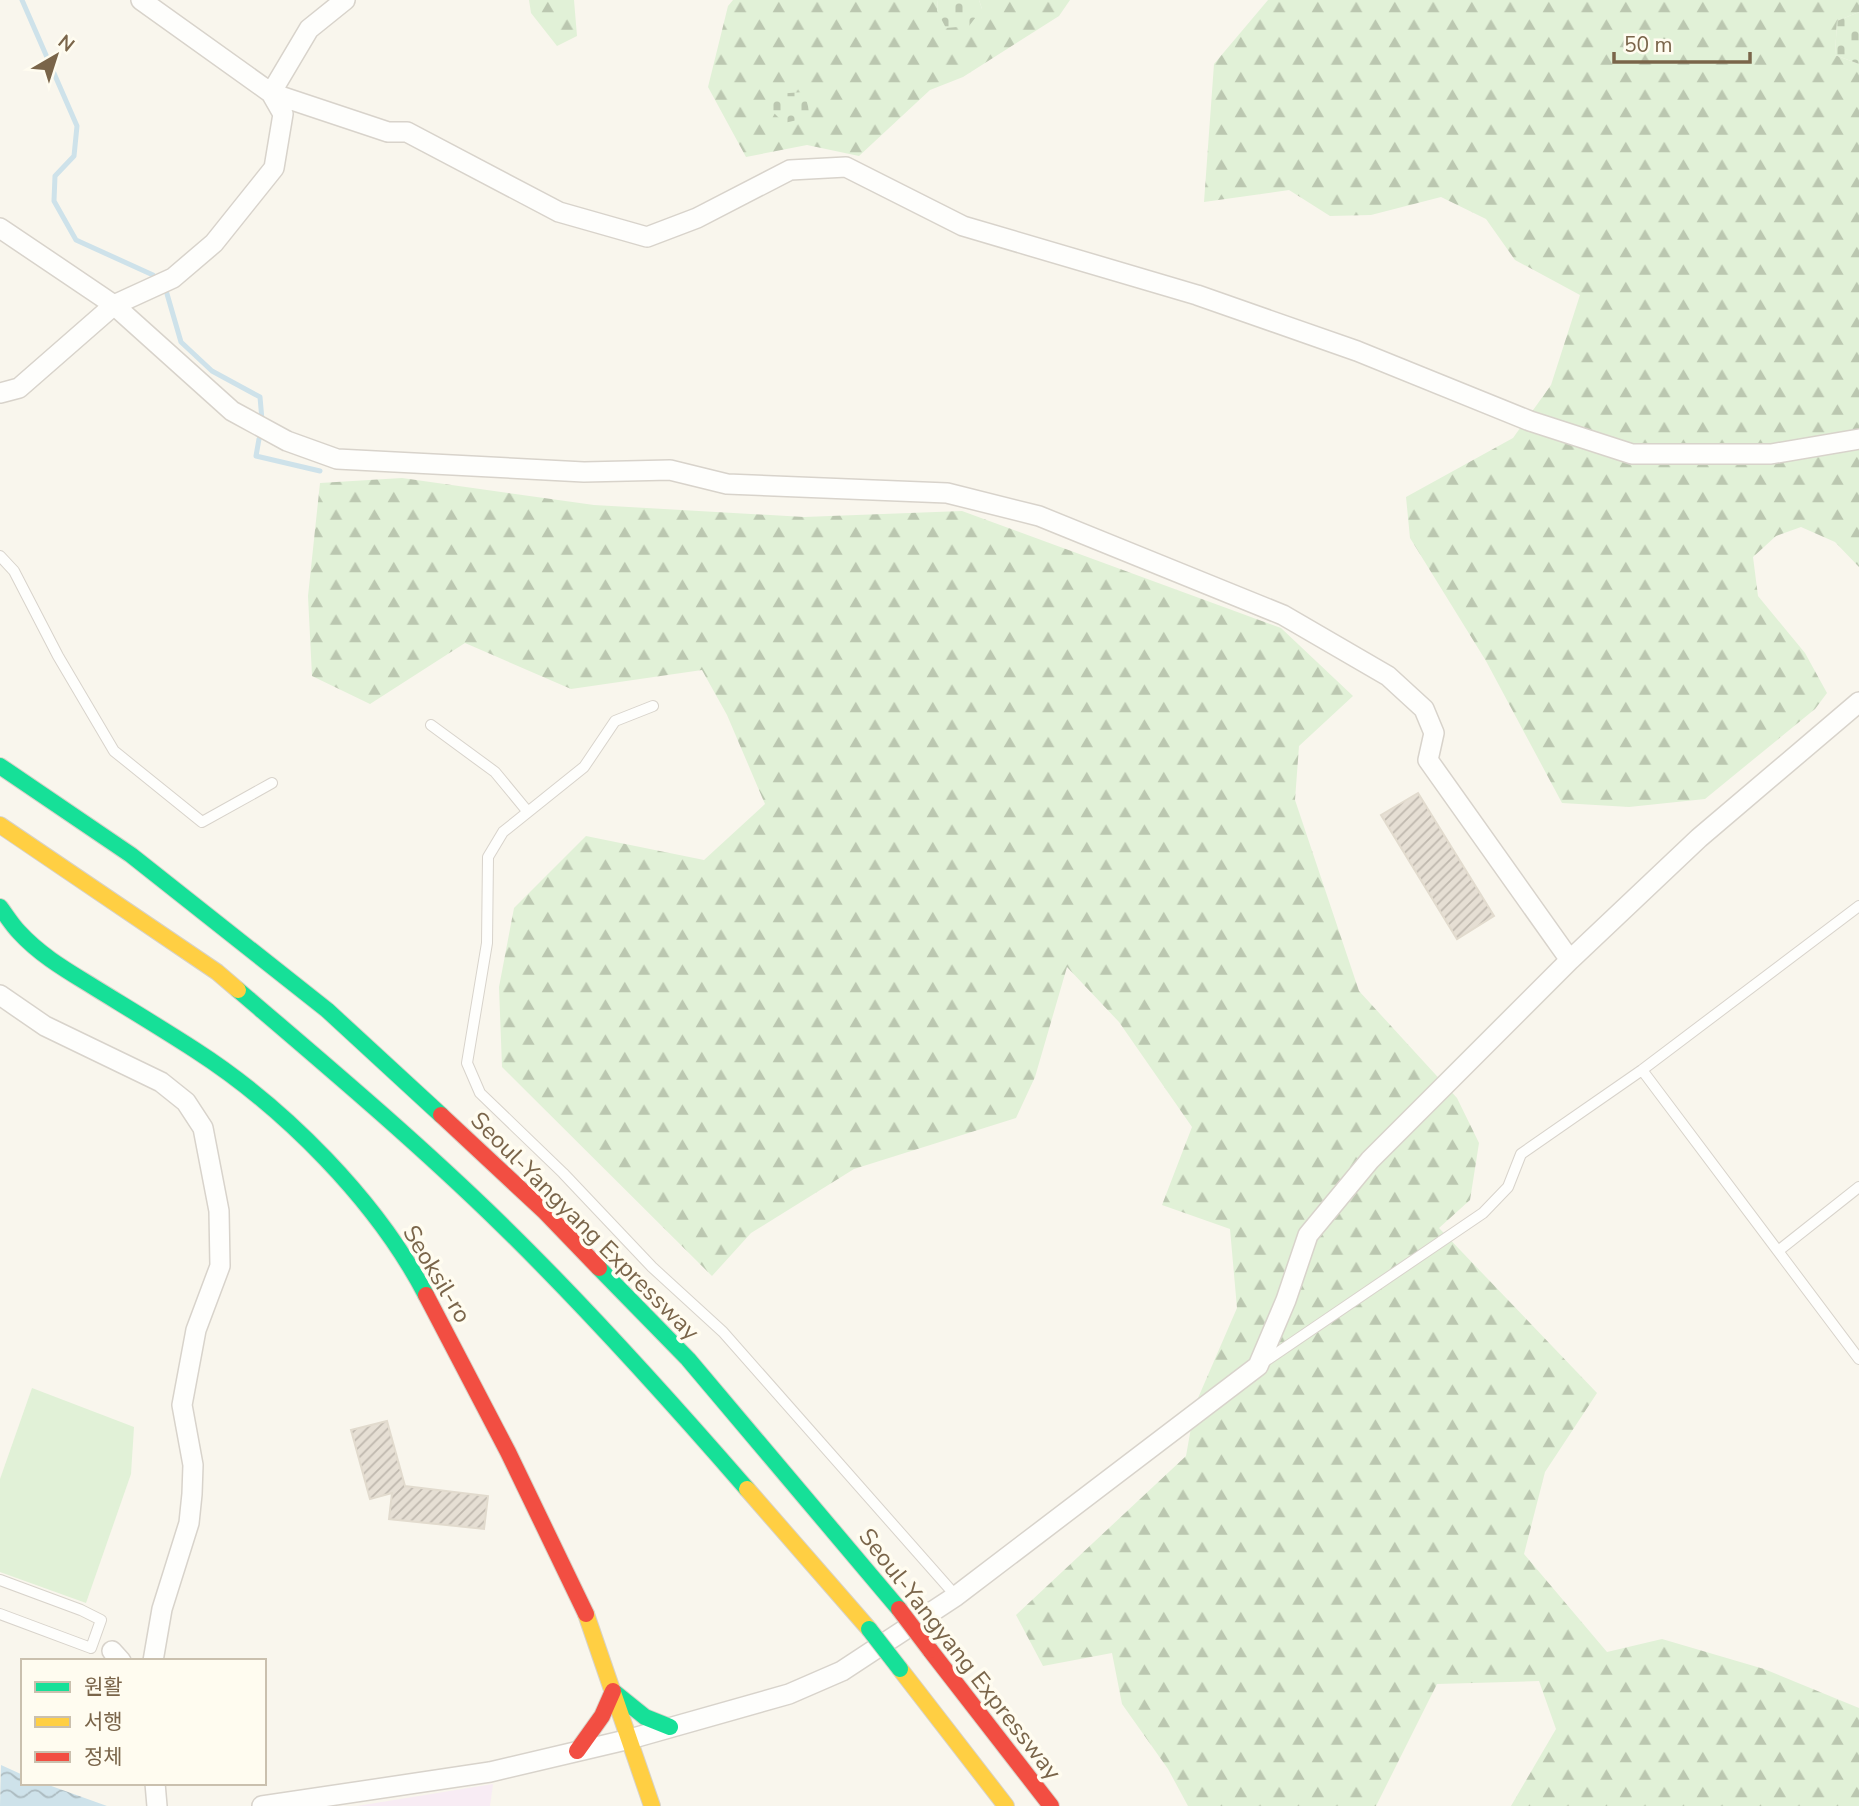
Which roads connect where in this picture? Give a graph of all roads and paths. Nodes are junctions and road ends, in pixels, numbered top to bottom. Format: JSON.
{"nodes":[{"id":1,"x":141,"y":0,"type":"edge"},
{"id":2,"x":345,"y":0,"type":"edge"},
{"id":3,"x":271,"y":93,"type":"junction"},
{"id":4,"x":0,"y":228,"type":"edge"},
{"id":5,"x":114,"y":305,"type":"junction"},
{"id":6,"x":0,"y":393,"type":"edge"},
{"id":7,"x":1859,"y":439,"type":"edge"},
{"id":8,"x":0,"y":556,"type":"edge"},
{"id":9,"x":1859,"y":702,"type":"edge"},
{"id":10,"x":653,"y":706,"type":"dead end"},
{"id":11,"x":431,"y":725,"type":"dead end"},
{"id":12,"x":0,"y":766,"type":"edge"},
{"id":13,"x":272,"y":783,"type":"dead end"},
{"id":14,"x":528,"y":812,"type":"junction"},
{"id":15,"x":0,"y":825,"type":"edge"},
{"id":16,"x":0,"y":906,"type":"edge"},
{"id":17,"x":1859,"y":906,"type":"edge"},
{"id":18,"x":1570,"y":960,"type":"junction"},
{"id":19,"x":0,"y":995,"type":"edge"},
{"id":20,"x":1642,"y":1070,"type":"junction"},
{"id":21,"x":1859,"y":1187,"type":"edge"},
{"id":22,"x":1778,"y":1251,"type":"junction"},
{"id":23,"x":1859,"y":1359,"type":"edge"},
{"id":24,"x":1258,"y":1366,"type":"junction"},
{"id":25,"x":0,"y":1580,"type":"edge"},
{"id":26,"x":956,"y":1596,"type":"junction"},
{"id":27,"x":0,"y":1614,"type":"edge"},
{"id":28,"x":94,"y":1641,"type":"junction"},
{"id":29,"x":116,"y":1656,"type":"edge"},
{"id":30,"x":153,"y":1659,"type":"edge"},
{"id":31,"x":613,"y":1691,"type":"junction"},
{"id":32,"x":670,"y":1727,"type":"junction"},
{"id":33,"x":630,"y":1739,"type":"junction"},
{"id":34,"x":577,"y":1751,"type":"junction"},
{"id":35,"x":155,"y":1785,"type":"edge"},
{"id":36,"x":157,"y":1806,"type":"edge"},
{"id":37,"x":262,"y":1806,"type":"edge"},
{"id":38,"x":652,"y":1806,"type":"edge"},
{"id":39,"x":1006,"y":1806,"type":"edge"},
{"id":40,"x":1051,"y":1806,"type":"edge"}],
"edges":[{"from":1,"to":3,"type":"street"},
{"from":2,"to":3,"type":"street"},
{"from":3,"to":5,"type":"street"},
{"from":3,"to":7,"type":"street"},
{"from":4,"to":5,"type":"street"},
{"from":5,"to":6,"type":"street"},
{"from":5,"to":18,"type":"street"},
{"from":8,"to":13,"type":"lane"},
{"from":9,"to":18,"type":"street"},
{"from":10,"to":14,"type":"lane"},
{"from":11,"to":14,"type":"lane"},
{"from":12,"to":40,"type":"main road","name":"Seoul-Yangyang Expressway","bridge":true},
{"from":14,"to":26,"type":"lane"},
{"from":15,"to":39,"type":"main road","bridge":true},
{"from":16,"to":31,"type":"main road","name":"Seoksil-ro"},
{"from":17,"to":20,"type":"lane"},
{"from":18,"to":24,"type":"street"},
{"from":19,"to":30,"type":"street"},
{"from":20,"to":22,"type":"lane"},
{"from":20,"to":24,"type":"lane"},
{"from":21,"to":22,"type":"lane"},
{"from":22,"to":23,"type":"lane"},
{"from":24,"to":26,"type":"street"},
{"from":25,"to":28,"type":"lane"},
{"from":26,"to":32,"type":"street"},
{"from":27,"to":28,"type":"lane"},
{"from":28,"to":29,"type":"lane"},
{"from":31,"to":32,"type":"main road"},
{"from":31,"to":33,"type":"main road","name":"Seoksil-ro"},
{"from":31,"to":34,"type":"main road"},
{"from":32,"to":33,"type":"street"},
{"from":33,"to":34,"type":"street"},
{"from":33,"to":38,"type":"main road","name":"Seoksil-ro"},
{"from":34,"to":37,"type":"street"},
{"from":35,"to":36,"type":"street"}]}
